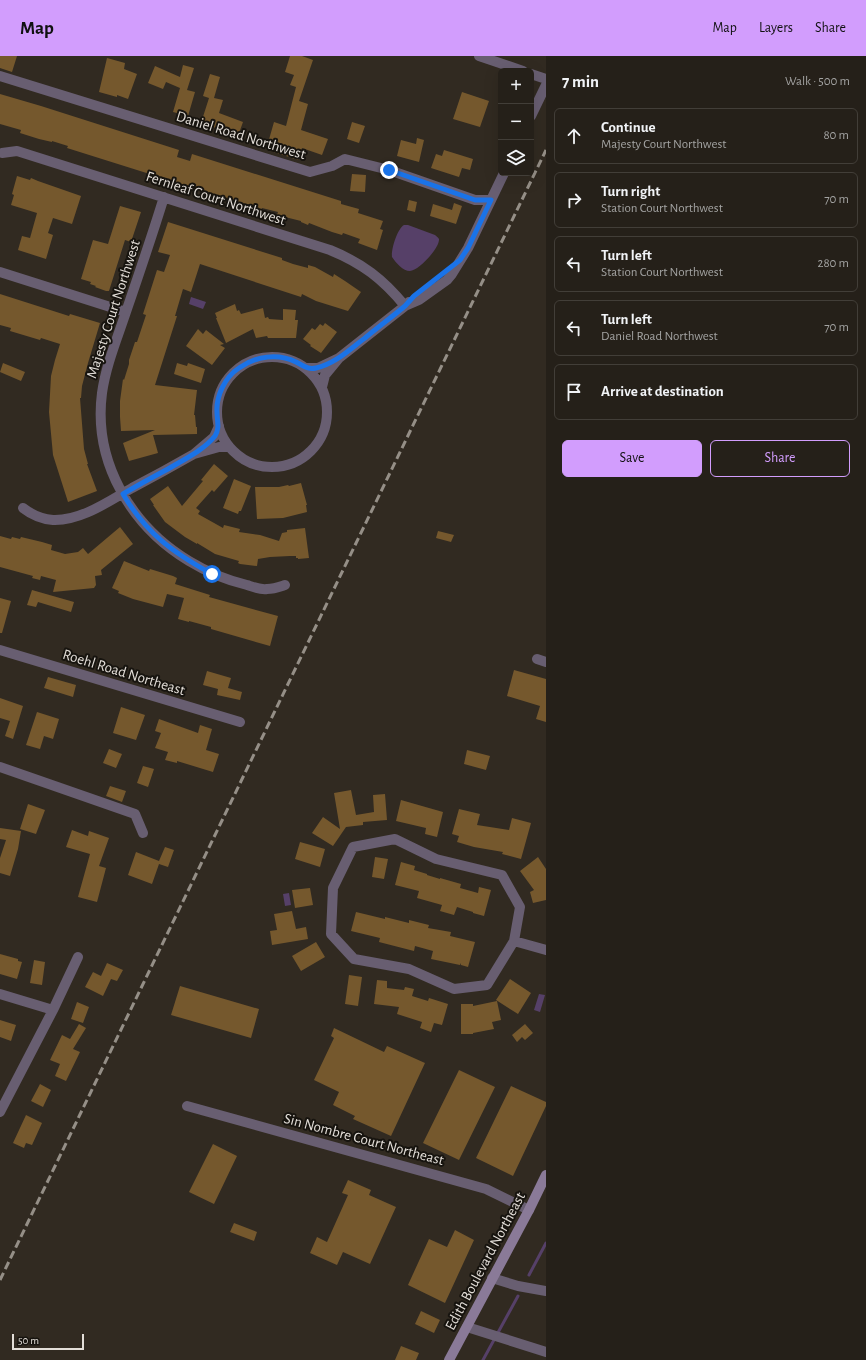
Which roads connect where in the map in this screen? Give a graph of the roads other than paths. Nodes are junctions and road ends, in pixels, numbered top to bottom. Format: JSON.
{"nodes":[{"id":1,"x":479,"y":56,"type":"edge"},
{"id":2,"x":514,"y":68,"type":"edge"},
{"id":3,"x":534,"y":75,"type":"edge"},
{"id":4,"x":0,"y":76,"type":"edge"},
{"id":5,"x":546,"y":79,"type":"edge"},
{"id":6,"x":546,"y":85,"type":"edge"},
{"id":7,"x":534,"y":110,"type":"edge"},
{"id":8,"x":2,"y":153,"type":"dead end"},
{"id":9,"x":503,"y":176,"type":"edge"},
{"id":10,"x":164,"y":197,"type":"junction"},
{"id":11,"x":491,"y":200,"type":"junction"},
{"id":12,"x":0,"y":272,"type":"edge"},
{"id":13,"x":405,"y":306,"type":"junction"},
{"id":14,"x":126,"y":312,"type":"junction"},
{"id":15,"x":339,"y":358,"type":"junction"},
{"id":16,"x":306,"y":368,"type":"junction"},
{"id":17,"x":322,"y":387,"type":"junction"},
{"id":18,"x":219,"y":426,"type":"junction"},
{"id":19,"x":229,"y":447,"type":"junction"},
{"id":20,"x":194,"y":454,"type":"junction"},
{"id":21,"x":123,"y":494,"type":"junction"},
{"id":22,"x":22,"y":508,"type":"dead end"},
{"id":23,"x":285,"y":585,"type":"dead end"},
{"id":24,"x":0,"y":650,"type":"edge"},
{"id":25,"x":240,"y":722,"type":"dead end"},
{"id":26,"x":0,"y":767,"type":"edge"},
{"id":27,"x":143,"y":833,"type":"dead end"},
{"id":28,"x":514,"y":941,"type":"junction"},
{"id":29,"x":546,"y":950,"type":"edge"},
{"id":30,"x":78,"y":957,"type":"dead end"},
{"id":31,"x":0,"y":994,"type":"edge"},
{"id":32,"x":53,"y":1010,"type":"junction"},
{"id":33,"x":187,"y":1106,"type":"dead end"},
{"id":34,"x":0,"y":1112,"type":"edge"},
{"id":35,"x":546,"y":1175,"type":"edge"},
{"id":36,"x":529,"y":1210,"type":"junction"},
{"id":37,"x":492,"y":1278,"type":"junction"},
{"id":38,"x":546,"y":1291,"type":"edge"},
{"id":39,"x":467,"y":1327,"type":"junction"},
{"id":40,"x":546,"y":1352,"type":"edge"},
{"id":41,"x":449,"y":1360,"type":"edge"}],
"edges":[{"from":1,"to":2,"type":"street"},
{"from":3,"to":5,"type":"street"},
{"from":4,"to":11,"type":"street","name":"Daniel Road Northwest"},
{"from":6,"to":7,"type":"street"},
{"from":8,"to":10,"type":"street","name":"Fernleaf Court Northwest"},
{"from":9,"to":11,"type":"street"},
{"from":10,"to":13,"type":"street","name":"Fernleaf Court Northwest"},
{"from":10,"to":14,"type":"street","name":"Majesty Court Northwest"},
{"from":11,"to":13,"type":"street"},
{"from":12,"to":14,"type":"street"},
{"from":13,"to":15,"type":"street"},
{"from":14,"to":21,"type":"street","name":"Majesty Court Northwest"},
{"from":15,"to":16,"type":"street"},
{"from":15,"to":17,"type":"street"},
{"from":16,"to":17,"type":"street"},
{"from":16,"to":18,"type":"street"},
{"from":17,"to":19,"type":"street"},
{"from":18,"to":19,"type":"street"},
{"from":18,"to":20,"type":"street"},
{"from":19,"to":20,"type":"street"},
{"from":20,"to":21,"type":"street"},
{"from":21,"to":22,"type":"street"},
{"from":21,"to":23,"type":"street","name":"Majesty Court Northwest"},
{"from":24,"to":25,"type":"street","name":"Roehl Road Northeast"},
{"from":26,"to":27,"type":"street"},
{"from":28,"to":28,"type":"street"},
{"from":28,"to":29,"type":"street"},
{"from":30,"to":32,"type":"street"},
{"from":31,"to":32,"type":"street"},
{"from":32,"to":34,"type":"street"},
{"from":33,"to":36,"type":"street","name":"Sin Nombre Court Northeast"},
{"from":35,"to":36,"type":"street","name":"Edith Boulevard Northeast"},
{"from":36,"to":37,"type":"street","name":"Edith Boulevard Northeast"},
{"from":37,"to":38,"type":"street"},
{"from":37,"to":39,"type":"street","name":"Edith Boulevard Northeast"},
{"from":39,"to":40,"type":"street"},
{"from":39,"to":41,"type":"street","name":"Edith Boulevard Northeast"}]}
